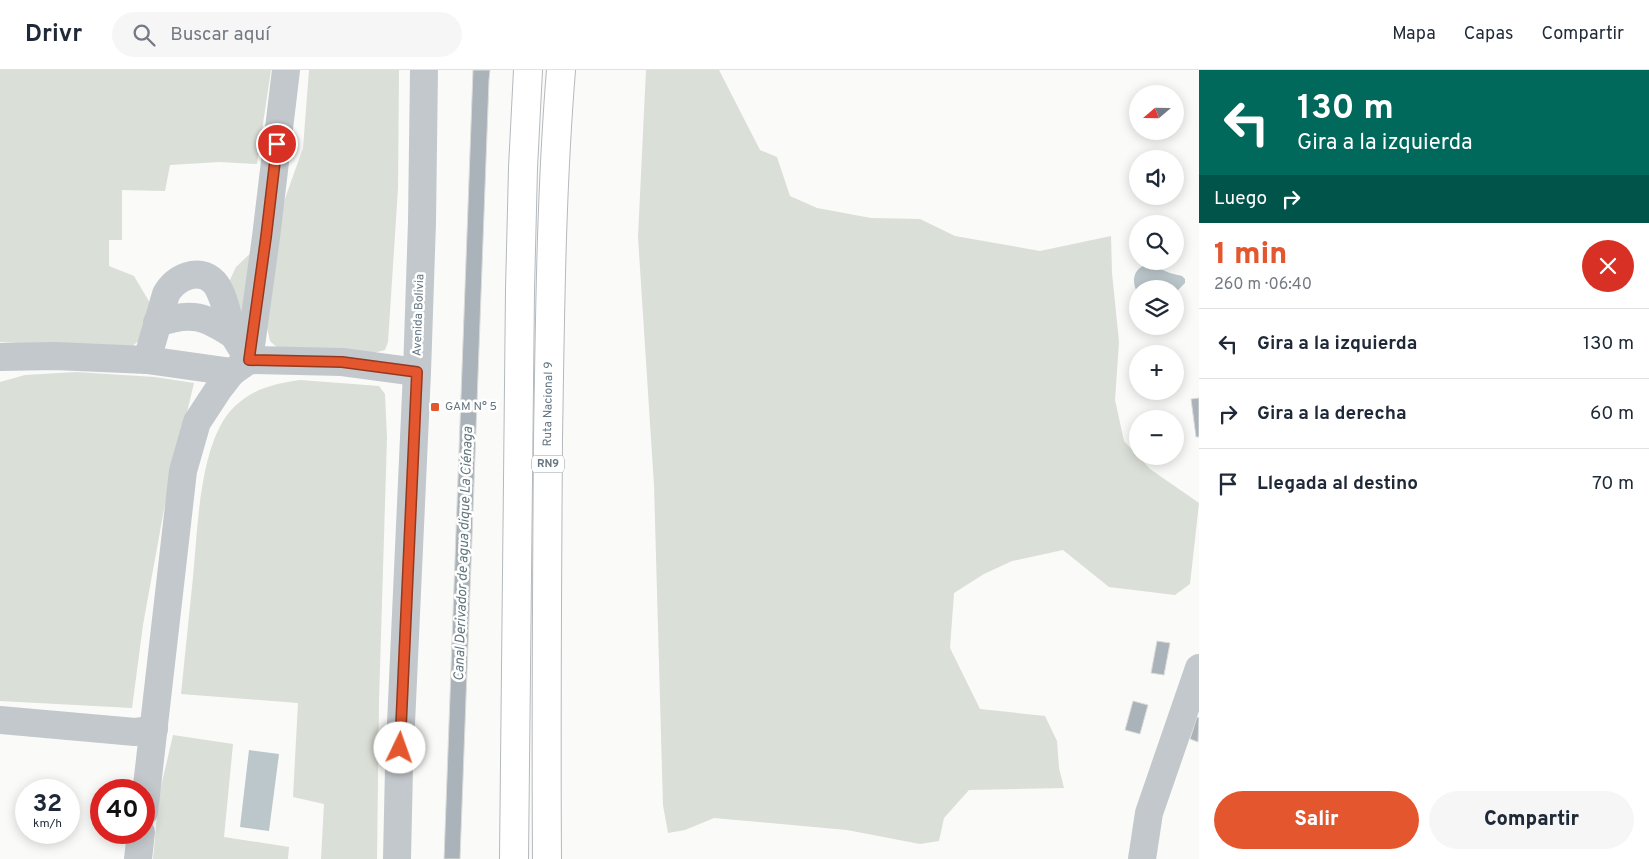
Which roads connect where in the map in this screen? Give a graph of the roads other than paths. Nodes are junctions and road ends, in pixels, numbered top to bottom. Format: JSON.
{"nodes":[{"id":1,"x":286,"y":70,"type":"edge"},
{"id":2,"x":424,"y":70,"type":"edge"},
{"id":3,"x":528,"y":70,"type":"edge"},
{"id":4,"x":561,"y":70,"type":"edge"},
{"id":5,"x":157,"y":323,"type":"junction"},
{"id":6,"x":234,"y":336,"type":"junction"},
{"id":7,"x":0,"y":357,"type":"edge"},
{"id":8,"x":147,"y":360,"type":"junction"},
{"id":9,"x":240,"y":366,"type":"junction"},
{"id":10,"x":417,"y":372,"type":"junction"},
{"id":11,"x":1199,"y":668,"type":"edge"},
{"id":12,"x":0,"y":720,"type":"edge"},
{"id":13,"x":154,"y":729,"type":"junction"},
{"id":14,"x":148,"y":779,"type":"edge"},
{"id":15,"x":140,"y":844,"type":"edge"},
{"id":16,"x":138,"y":859,"type":"edge"},
{"id":17,"x":397,"y":859,"type":"edge"},
{"id":18,"x":514,"y":859,"type":"edge"},
{"id":19,"x":547,"y":859,"type":"edge"},
{"id":20,"x":1142,"y":859,"type":"edge"}],
"edges":[{"from":1,"to":9,"type":"street"},
{"from":2,"to":10,"type":"street","name":"Avenida Bolivia"},
{"from":3,"to":18,"type":"highway","number":"RN9"},
{"from":4,"to":19,"type":"highway","name":"Ruta Nacional 9","number":"RN9"},
{"from":5,"to":6,"type":"street"},
{"from":5,"to":6,"type":"street"},
{"from":5,"to":8,"type":"street"},
{"from":6,"to":9,"type":"street"},
{"from":7,"to":8,"type":"street"},
{"from":8,"to":9,"type":"street"},
{"from":9,"to":10,"type":"street"},
{"from":9,"to":13,"type":"street"},
{"from":10,"to":17,"type":"street","name":"Avenida Bolivia"},
{"from":11,"to":20,"type":"street"},
{"from":12,"to":13,"type":"street"},
{"from":13,"to":14,"type":"street"},
{"from":15,"to":16,"type":"street"}]}
